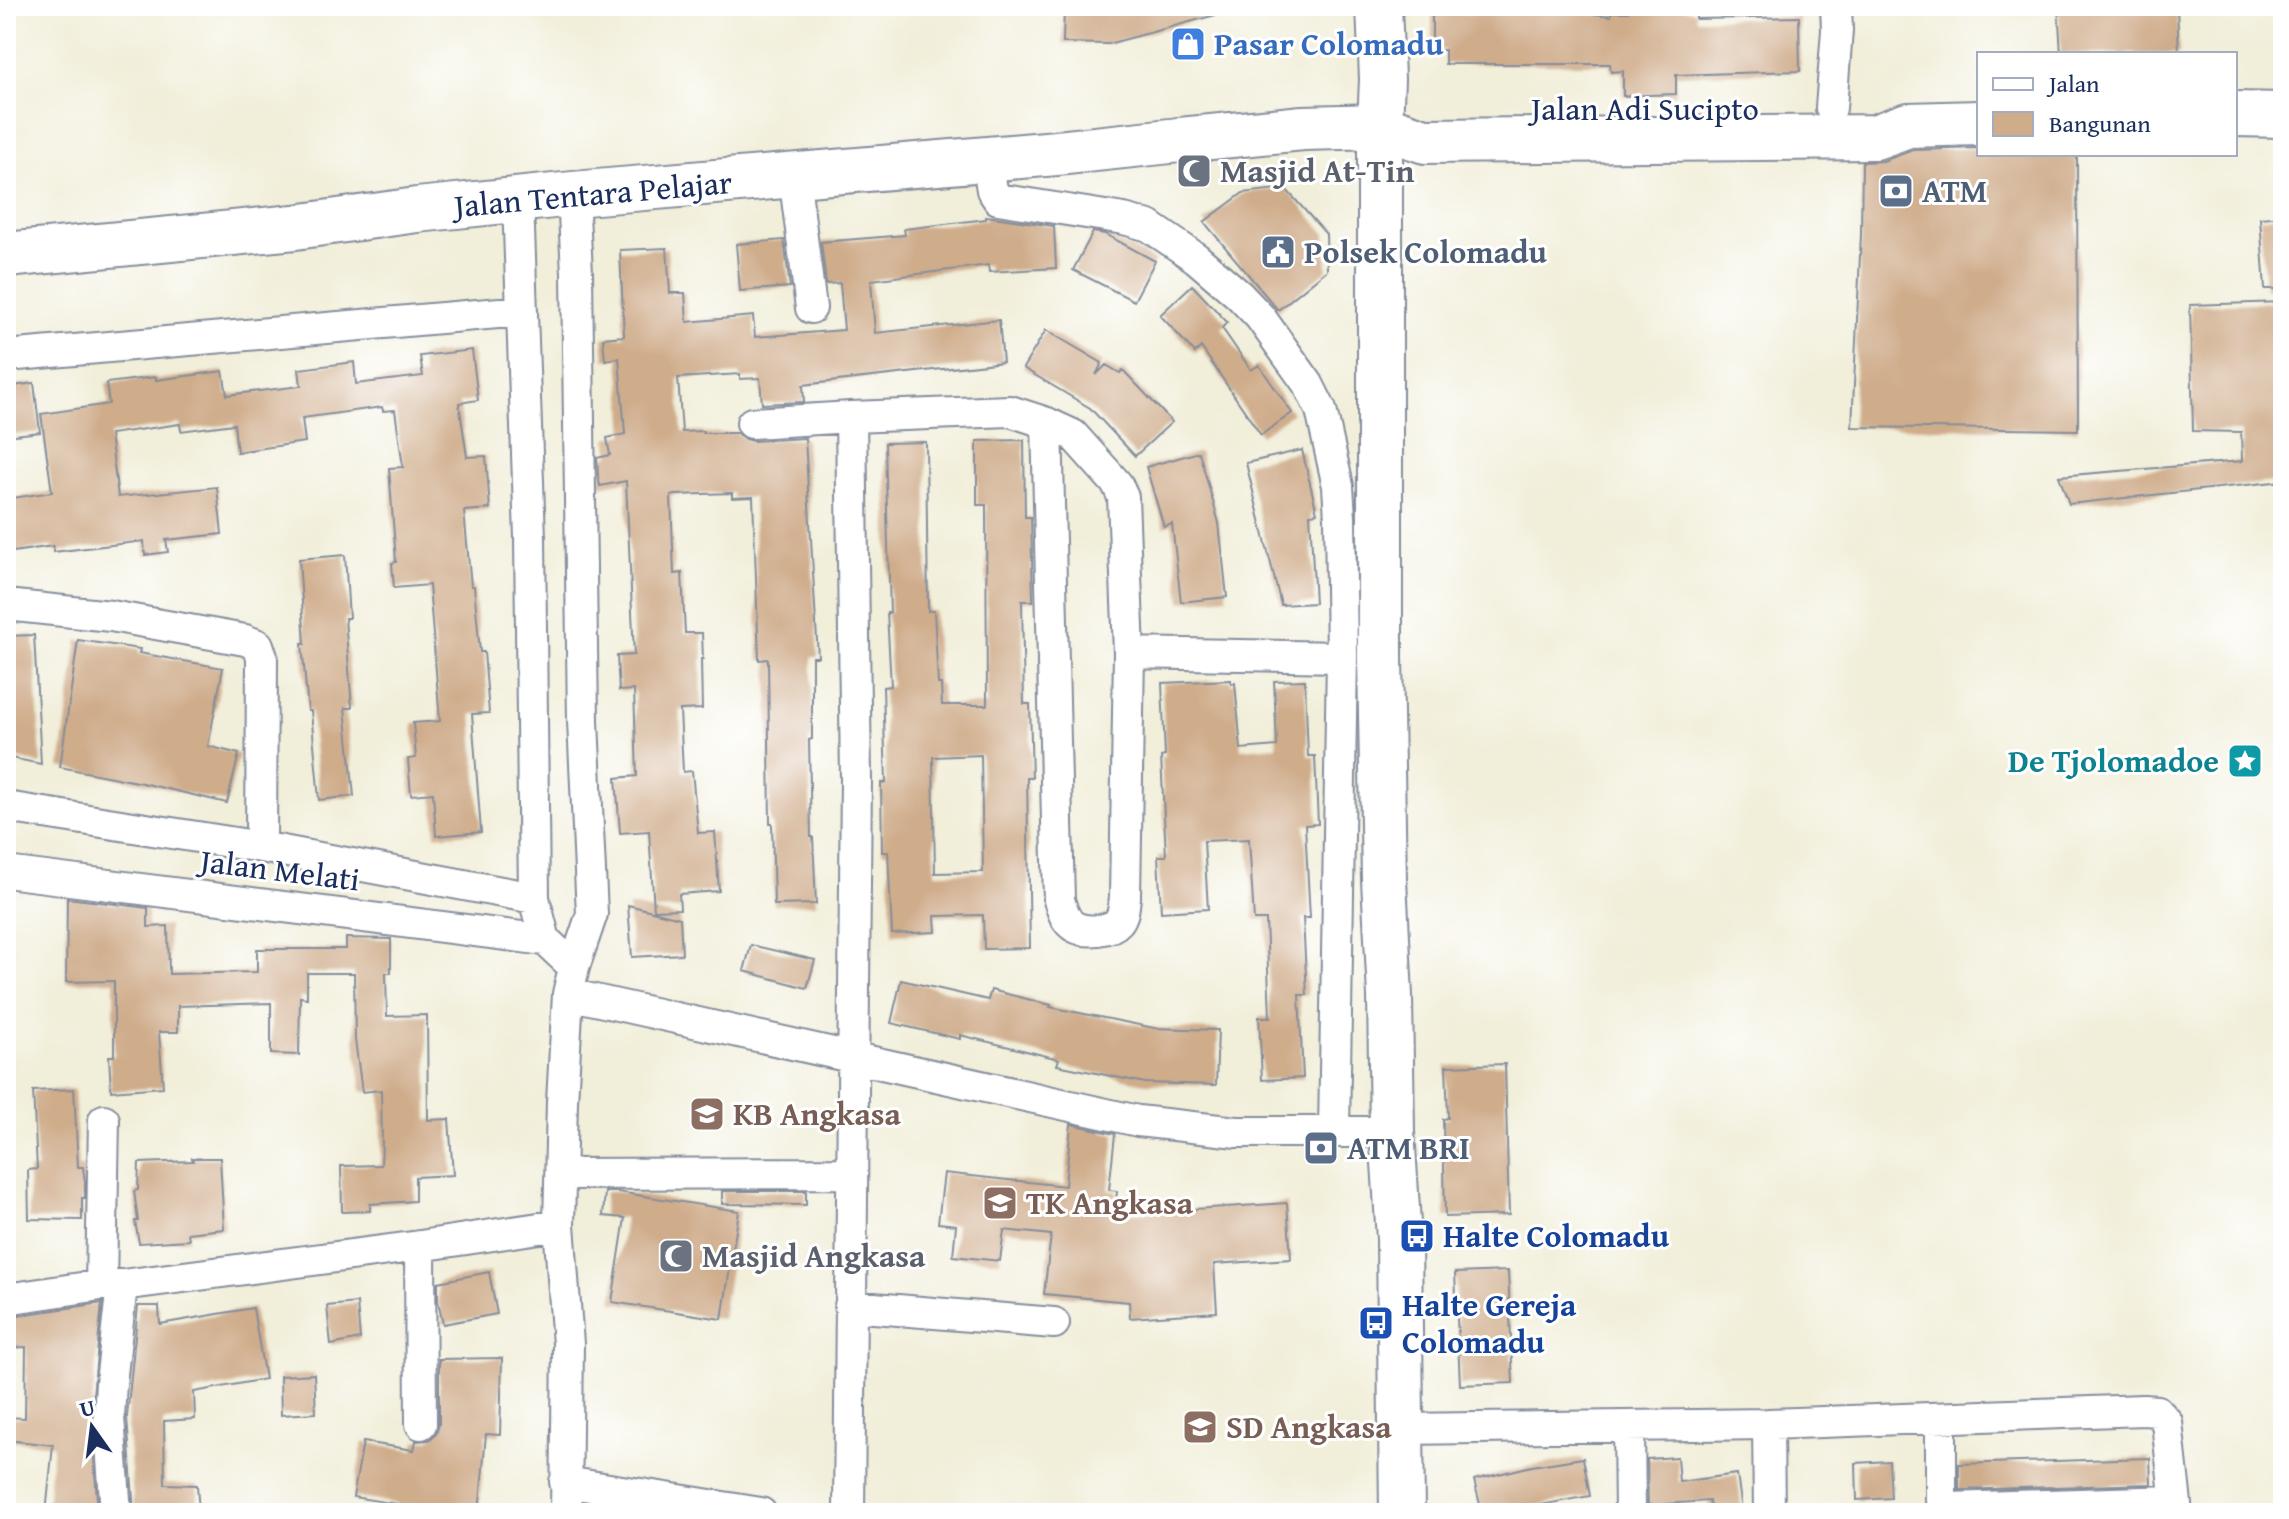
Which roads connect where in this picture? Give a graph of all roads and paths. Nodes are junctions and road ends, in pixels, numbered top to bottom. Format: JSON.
{"nodes":[{"id":1,"x":1379,"y":6,"type":"edge"},
{"id":2,"x":1836,"y":6,"type":"edge"},
{"id":3,"x":1831,"y":108,"type":"junction"},
{"id":4,"x":2237,"y":114,"type":"edge"},
{"id":5,"x":2283,"y":115,"type":"edge"},
{"id":6,"x":1977,"y":123,"type":"edge"},
{"id":7,"x":1908,"y":125,"type":"junction"},
{"id":8,"x":1380,"y":126,"type":"junction"},
{"id":9,"x":1180,"y":140,"type":"joint"},
{"id":10,"x":987,"y":159,"type":"junction"},
{"id":11,"x":794,"y":175,"type":"junction"},
{"id":12,"x":573,"y":194,"type":"junction"},
{"id":13,"x":518,"y":201,"type":"junction"},
{"id":14,"x":6,"y":255,"type":"edge"},
{"id":15,"x":811,"y":308,"type":"dead end"},
{"id":16,"x":522,"y":311,"type":"junction"},
{"id":17,"x":6,"y":356,"type":"edge"},
{"id":18,"x":851,"y":417,"type":"junction"},
{"id":19,"x":752,"y":423,"type":"dead end"},
{"id":20,"x":1047,"y":423,"type":"junction"},
{"id":21,"x":6,"y":605,"type":"edge"},
{"id":22,"x":1129,"y":653,"type":"junction"},
{"id":23,"x":1342,"y":657,"type":"junction"},
{"id":24,"x":6,"y":807,"type":"edge"},
{"id":25,"x":261,"y":847,"type":"junction"},
{"id":26,"x":6,"y":872,"type":"edge"},
{"id":27,"x":534,"y":898,"type":"junction"},
{"id":28,"x":545,"y":940,"type":"junction"},
{"id":29,"x":571,"y":980,"type":"junction"},
{"id":30,"x":853,"y":1057,"type":"junction"},
{"id":31,"x":104,"y":1120,"type":"dead end"},
{"id":32,"x":1334,"y":1131,"type":"junction"},
{"id":33,"x":1392,"y":1132,"type":"junction"},
{"id":34,"x":852,"y":1173,"type":"junction"},
{"id":35,"x":561,"y":1174,"type":"junction"},
{"id":36,"x":559,"y":1225,"type":"junction"},
{"id":37,"x":420,"y":1246,"type":"junction"},
{"id":38,"x":111,"y":1285,"type":"junction"},
{"id":39,"x":6,"y":1299,"type":"edge"},
{"id":40,"x":850,"y":1306,"type":"junction"},
{"id":41,"x":1054,"y":1323,"type":"dead end"},
{"id":42,"x":1941,"y":1419,"type":"junction"},
{"id":43,"x":421,"y":1424,"type":"dead end"},
{"id":44,"x":1768,"y":1424,"type":"junction"},
{"id":45,"x":1629,"y":1426,"type":"junction"},
{"id":46,"x":1401,"y":1429,"type":"junction"},
{"id":47,"x":565,"y":1482,"type":"junction"},
{"id":48,"x":2176,"y":1507,"type":"edge"},
{"id":49,"x":116,"y":1513,"type":"edge"},
{"id":50,"x":566,"y":1513,"type":"edge"},
{"id":51,"x":761,"y":1513,"type":"edge"},
{"id":52,"x":849,"y":1513,"type":"edge"},
{"id":53,"x":1402,"y":1513,"type":"edge"},
{"id":54,"x":1630,"y":1513,"type":"edge"},
{"id":55,"x":1769,"y":1513,"type":"edge"}],
"edges":[{"from":1,"to":8,"type":"main road"},
{"from":2,"to":3,"type":"street"},
{"from":3,"to":7,"type":"main road","name":"Jalan Adi Sucipto"},
{"from":3,"to":8,"type":"main road","name":"Jalan Adi Sucipto"},
{"from":4,"to":5,"type":"main road"},
{"from":6,"to":7,"type":"main road","name":"Jalan Adi Sucipto"},
{"from":7,"to":8,"type":"main road","name":"Jalan Adi Sucipto"},
{"from":8,"to":9,"type":"main road","name":"Jalan Adi Sucipto"},
{"from":8,"to":33,"type":"main road"},
{"from":9,"to":10,"type":"main road","name":"Jalan Tentara Pelajar"},
{"from":10,"to":11,"type":"main road","name":"Jalan Tentara Pelajar"},
{"from":10,"to":23,"type":"street"},
{"from":11,"to":12,"type":"main road","name":"Jalan Tentara Pelajar"},
{"from":11,"to":15,"type":"street"},
{"from":12,"to":13,"type":"main road","name":"Jalan Tentara Pelajar"},
{"from":12,"to":29,"type":"street"},
{"from":13,"to":14,"type":"main road","name":"Jalan Tentara Pelajar"},
{"from":13,"to":16,"type":"street"},
{"from":16,"to":17,"type":"street"},
{"from":16,"to":27,"type":"street"},
{"from":18,"to":19,"type":"street"},
{"from":18,"to":20,"type":"street"},
{"from":18,"to":30,"type":"street"},
{"from":20,"to":22,"type":"street"},
{"from":20,"to":22,"type":"street"},
{"from":21,"to":25,"type":"street"},
{"from":22,"to":23,"type":"street"},
{"from":23,"to":32,"type":"street"},
{"from":24,"to":25,"type":"street"},
{"from":25,"to":27,"type":"street"},
{"from":26,"to":28,"type":"street","name":"Jalan Melati"},
{"from":27,"to":28,"type":"street"},
{"from":28,"to":29,"type":"street"},
{"from":29,"to":30,"type":"street"},
{"from":29,"to":35,"type":"street"},
{"from":30,"to":32,"type":"street"},
{"from":30,"to":34,"type":"street"},
{"from":31,"to":38,"type":"street"},
{"from":32,"to":33,"type":"street"},
{"from":33,"to":46,"type":"main road"},
{"from":34,"to":35,"type":"street"},
{"from":34,"to":40,"type":"street"},
{"from":35,"to":36,"type":"street"},
{"from":36,"to":37,"type":"street"},
{"from":36,"to":47,"type":"street"},
{"from":37,"to":38,"type":"street"},
{"from":37,"to":43,"type":"street"},
{"from":38,"to":39,"type":"street"},
{"from":38,"to":49,"type":"street"},
{"from":40,"to":41,"type":"street"},
{"from":40,"to":52,"type":"street"},
{"from":42,"to":44,"type":"street"},
{"from":42,"to":48,"type":"street"},
{"from":42,"to":48,"type":"street"},
{"from":44,"to":45,"type":"street"},
{"from":44,"to":55,"type":"street"},
{"from":45,"to":46,"type":"street"},
{"from":45,"to":54,"type":"street"},
{"from":46,"to":53,"type":"main road"},
{"from":47,"to":50,"type":"street"},
{"from":47,"to":51,"type":"street"}]}
